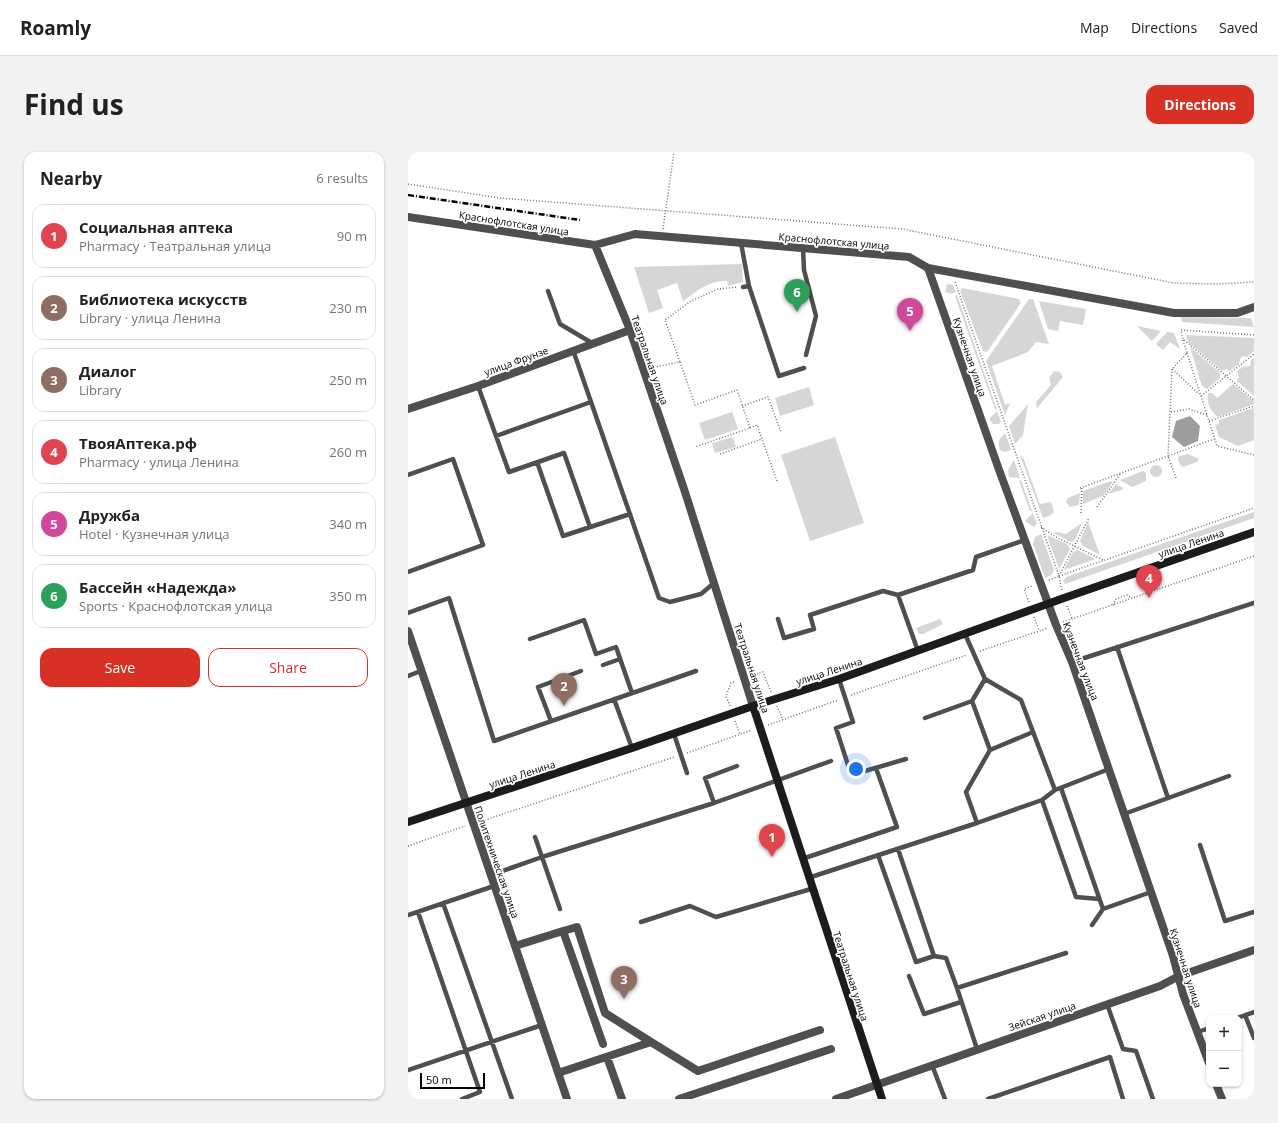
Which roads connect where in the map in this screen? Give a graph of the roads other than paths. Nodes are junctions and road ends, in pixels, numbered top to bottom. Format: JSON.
{"nodes":[{"id":1,"x":408,"y":217,"type":"edge"},
{"id":2,"x":741,"y":243,"type":"junction"},
{"id":3,"x":595,"y":245,"type":"junction"},
{"id":4,"x":803,"y":248,"type":"junction"},
{"id":5,"x":928,"y":268,"type":"junction"},
{"id":6,"x":749,"y":286,"type":"junction"},
{"id":7,"x":743,"y":287,"type":"road end"},
{"id":8,"x":548,"y":291,"type":"dead end"},
{"id":9,"x":1254,"y":307,"type":"edge"},
{"id":10,"x":630,"y":330,"type":"junction"},
{"id":11,"x":592,"y":343,"type":"junction"},
{"id":12,"x":573,"y":350,"type":"junction"},
{"id":13,"x":806,"y":356,"type":"dead end"},
{"id":14,"x":804,"y":368,"type":"dead end"},
{"id":15,"x":478,"y":386,"type":"junction"},
{"id":16,"x":591,"y":402,"type":"junction"},
{"id":17,"x":408,"y":409,"type":"edge"},
{"id":18,"x":496,"y":436,"type":"junction"},
{"id":19,"x":537,"y":462,"type":"junction"},
{"id":20,"x":408,"y":475,"type":"edge"},
{"id":21,"x":630,"y":514,"type":"junction"},
{"id":22,"x":590,"y":527,"type":"junction"},
{"id":23,"x":1254,"y":532,"type":"edge"},
{"id":24,"x":1025,"y":540,"type":"junction"},
{"id":25,"x":408,"y":572,"type":"edge"},
{"id":26,"x":714,"y":584,"type":"junction"},
{"id":27,"x":898,"y":595,"type":"junction"},
{"id":28,"x":1254,"y":602,"type":"edge"},
{"id":29,"x":1049,"y":603,"type":"junction"},
{"id":30,"x":408,"y":613,"type":"edge"},
{"id":31,"x":778,"y":619,"type":"dead end"},
{"id":32,"x":408,"y":631,"type":"edge"},
{"id":33,"x":966,"y":634,"type":"junction"},
{"id":34,"x":530,"y":640,"type":"dead end"},
{"id":35,"x":1118,"y":647,"type":"junction"},
{"id":36,"x":918,"y":651,"type":"junction"},
{"id":37,"x":620,"y":659,"type":"junction"},
{"id":38,"x":1072,"y":662,"type":"junction"},
{"id":39,"x":603,"y":665,"type":"dead end"},
{"id":40,"x":421,"y":671,"type":"junction"},
{"id":41,"x":581,"y":671,"type":"dead end"},
{"id":42,"x":696,"y":671,"type":"dead end"},
{"id":43,"x":408,"y":676,"type":"edge"},
{"id":44,"x":985,"y":678,"type":"junction"},
{"id":45,"x":839,"y":679,"type":"junction"},
{"id":46,"x":632,"y":693,"type":"junction"},
{"id":47,"x":614,"y":699,"type":"junction"},
{"id":48,"x":972,"y":701,"type":"junction"},
{"id":49,"x":753,"y":706,"type":"junction"},
{"id":50,"x":925,"y":718,"type":"dead end"},
{"id":51,"x":551,"y":721,"type":"junction"},
{"id":52,"x":1033,"y":732,"type":"junction"},
{"id":53,"x":674,"y":734,"type":"junction"},
{"id":54,"x":632,"y":748,"type":"junction"},
{"id":55,"x":990,"y":750,"type":"junction"},
{"id":56,"x":906,"y":759,"type":"dead end"},
{"id":57,"x":831,"y":761,"type":"dead end"},
{"id":58,"x":737,"y":766,"type":"dead end"},
{"id":59,"x":1109,"y":769,"type":"junction"},
{"id":60,"x":877,"y":771,"type":"dead end"},
{"id":61,"x":687,"y":773,"type":"dead end"},
{"id":62,"x":1229,"y":776,"type":"dead end"},
{"id":63,"x":777,"y":781,"type":"junction"},
{"id":64,"x":1061,"y":788,"type":"junction"},
{"id":65,"x":1055,"y":790,"type":"junction"},
{"id":66,"x":1168,"y":798,"type":"junction"},
{"id":67,"x":1042,"y":800,"type":"junction"},
{"id":68,"x":466,"y":803,"type":"junction"},
{"id":69,"x":714,"y":803,"type":"junction"},
{"id":70,"x":1124,"y":814,"type":"junction"},
{"id":71,"x":408,"y":822,"type":"edge"},
{"id":72,"x":977,"y":823,"type":"junction"},
{"id":73,"x":535,"y":837,"type":"dead end"},
{"id":74,"x":1200,"y":845,"type":"dead end"},
{"id":75,"x":898,"y":849,"type":"junction"},
{"id":76,"x":878,"y":855,"type":"junction"},
{"id":77,"x":542,"y":857,"type":"junction"},
{"id":78,"x":802,"y":860,"type":"junction"},
{"id":79,"x":491,"y":875,"type":"junction"},
{"id":80,"x":808,"y":878,"type":"junction"},
{"id":81,"x":494,"y":886,"type":"junction"},
{"id":82,"x":812,"y":889,"type":"junction"},
{"id":83,"x":1150,"y":892,"type":"junction"},
{"id":84,"x":1099,"y":899,"type":"junction"},
{"id":85,"x":443,"y":903,"type":"junction"},
{"id":86,"x":560,"y":909,"type":"dead end"},
{"id":87,"x":1103,"y":909,"type":"junction"},
{"id":88,"x":418,"y":912,"type":"junction"},
{"id":89,"x":1254,"y":912,"type":"edge"},
{"id":90,"x":408,"y":915,"type":"edge"},
{"id":91,"x":641,"y":922,"type":"dead end"},
{"id":92,"x":1092,"y":925,"type":"dead end"},
{"id":93,"x":564,"y":931,"type":"junction"},
{"id":94,"x":515,"y":946,"type":"junction"},
{"id":95,"x":1254,"y":950,"type":"edge"},
{"id":96,"x":1066,"y":952,"type":"dead end"},
{"id":97,"x":934,"y":956,"type":"junction"},
{"id":98,"x":909,"y":976,"type":"dead end"},
{"id":99,"x":1179,"y":976,"type":"junction"},
{"id":100,"x":957,"y":988,"type":"junction"},
{"id":101,"x":961,"y":1002,"type":"junction"},
{"id":102,"x":1107,"y":1004,"type":"junction"},
{"id":103,"x":1254,"y":1012,"type":"edge"},
{"id":104,"x":1245,"y":1015,"type":"junction"},
{"id":105,"x":1242,"y":1016,"type":"edge"},
{"id":106,"x":542,"y":1026,"type":"junction"},
{"id":107,"x":1206,"y":1029,"type":"edge"},
{"id":108,"x":820,"y":1030,"type":"dead end"},
{"id":109,"x":1198,"y":1032,"type":"junction"},
{"id":110,"x":1254,"y":1038,"type":"edge"},
{"id":111,"x":492,"y":1042,"type":"junction"},
{"id":112,"x":651,"y":1042,"type":"junction"},
{"id":113,"x":603,"y":1044,"type":"dead end"},
{"id":114,"x":831,"y":1049,"type":"dead end"},
{"id":115,"x":977,"y":1049,"type":"junction"},
{"id":116,"x":467,"y":1051,"type":"junction"},
{"id":117,"x":1206,"y":1055,"type":"edge"},
{"id":118,"x":607,"y":1057,"type":"junction"},
{"id":119,"x":932,"y":1065,"type":"junction"},
{"id":120,"x":408,"y":1070,"type":"edge"},
{"id":121,"x":558,"y":1073,"type":"junction"},
{"id":122,"x":876,"y":1084,"type":"junction"},
{"id":123,"x":1217,"y":1087,"type":"edge"},
{"id":124,"x":462,"y":1099,"type":"edge"},
{"id":125,"x":512,"y":1099,"type":"edge"},
{"id":126,"x":567,"y":1099,"type":"edge"},
{"id":127,"x":622,"y":1099,"type":"edge"},
{"id":128,"x":679,"y":1099,"type":"edge"},
{"id":129,"x":836,"y":1099,"type":"edge"},
{"id":130,"x":882,"y":1099,"type":"edge"},
{"id":131,"x":944,"y":1099,"type":"edge"},
{"id":132,"x":988,"y":1099,"type":"edge"},
{"id":133,"x":1123,"y":1099,"type":"edge"},
{"id":134,"x":1153,"y":1099,"type":"edge"},
{"id":135,"x":1222,"y":1099,"type":"edge"}],
"edges":[{"from":1,"to":3,"type":"street","name":"Краснофлотская улица"},
{"from":2,"to":3,"type":"street","name":"Краснофлотская улица"},
{"from":2,"to":4,"type":"street","name":"Краснофлотская улица"},
{"from":2,"to":6,"type":"lane"},
{"from":3,"to":10,"type":"street","name":"Театральная улица"},
{"from":4,"to":5,"type":"street","name":"Краснофлотская улица"},
{"from":4,"to":13,"type":"lane"},
{"from":5,"to":9,"type":"street","name":"Краснофлотская улица"},
{"from":5,"to":24,"type":"street","name":"Кузнечная улица"},
{"from":6,"to":7,"type":"lane"},
{"from":6,"to":14,"type":"lane"},
{"from":8,"to":11,"type":"lane"},
{"from":10,"to":11,"type":"street","name":"улица Фрунзе"},
{"from":10,"to":26,"type":"street","name":"Театральная улица"},
{"from":11,"to":12,"type":"street","name":"улица Фрунзе"},
{"from":12,"to":15,"type":"street","name":"улица Фрунзе"},
{"from":12,"to":16,"type":"lane"},
{"from":15,"to":17,"type":"street","name":"улица Фрунзе"},
{"from":15,"to":18,"type":"lane"},
{"from":16,"to":18,"type":"lane"},
{"from":16,"to":21,"type":"lane"},
{"from":18,"to":19,"type":"lane"},
{"from":19,"to":22,"type":"lane"},
{"from":19,"to":22,"type":"lane"},
{"from":20,"to":25,"type":"lane"},
{"from":21,"to":22,"type":"lane"},
{"from":21,"to":26,"type":"lane"},
{"from":23,"to":29,"type":"main road","name":"улица Ленина"},
{"from":24,"to":27,"type":"lane"},
{"from":24,"to":29,"type":"street","name":"Кузнечная улица"},
{"from":26,"to":49,"type":"street","name":"Театральная улица"},
{"from":27,"to":31,"type":"lane"},
{"from":27,"to":36,"type":"lane"},
{"from":28,"to":35,"type":"lane"},
{"from":29,"to":33,"type":"main road","name":"улица Ленина"},
{"from":29,"to":38,"type":"street","name":"Кузнечная улица"},
{"from":30,"to":51,"type":"lane"},
{"from":32,"to":40,"type":"street","name":"Политехническая улица"},
{"from":33,"to":36,"type":"main road","name":"улица Ленина"},
{"from":33,"to":44,"type":"lane"},
{"from":34,"to":37,"type":"lane"},
{"from":35,"to":38,"type":"lane"},
{"from":35,"to":66,"type":"lane"},
{"from":36,"to":45,"type":"main road","name":"улица Ленина"},
{"from":37,"to":39,"type":"lane"},
{"from":37,"to":46,"type":"lane"},
{"from":38,"to":59,"type":"street","name":"Кузнечная улица"},
{"from":40,"to":43,"type":"lane"},
{"from":40,"to":68,"type":"street","name":"Политехническая улица"},
{"from":41,"to":51,"type":"lane"},
{"from":42,"to":46,"type":"lane"},
{"from":44,"to":48,"type":"lane"},
{"from":44,"to":52,"type":"lane"},
{"from":45,"to":49,"type":"main road","name":"улица Ленина"},
{"from":45,"to":56,"type":"lane"},
{"from":46,"to":47,"type":"lane"},
{"from":47,"to":51,"type":"lane"},
{"from":47,"to":54,"type":"lane"},
{"from":48,"to":50,"type":"lane"},
{"from":48,"to":55,"type":"lane"},
{"from":49,"to":53,"type":"main road","name":"улица Ленина"},
{"from":49,"to":63,"type":"main road","name":"Театральная улица"},
{"from":52,"to":55,"type":"lane"},
{"from":52,"to":65,"type":"lane"},
{"from":53,"to":54,"type":"main road","name":"улица Ленина"},
{"from":53,"to":61,"type":"lane"},
{"from":54,"to":68,"type":"main road","name":"улица Ленина"},
{"from":55,"to":72,"type":"lane"},
{"from":57,"to":63,"type":"lane"},
{"from":58,"to":69,"type":"lane"},
{"from":59,"to":64,"type":"lane"},
{"from":59,"to":70,"type":"street","name":"Кузнечная улица"},
{"from":60,"to":78,"type":"lane"},
{"from":62,"to":66,"type":"lane"},
{"from":63,"to":69,"type":"lane"},
{"from":63,"to":78,"type":"main road","name":"Театральная улица"},
{"from":64,"to":65,"type":"lane"},
{"from":64,"to":84,"type":"lane"},
{"from":65,"to":67,"type":"lane"},
{"from":66,"to":70,"type":"lane"},
{"from":67,"to":72,"type":"lane"},
{"from":67,"to":84,"type":"lane"},
{"from":68,"to":71,"type":"main road","name":"улица Ленина"},
{"from":68,"to":79,"type":"street","name":"Политехническая улица"},
{"from":69,"to":77,"type":"lane"},
{"from":70,"to":83,"type":"street","name":"Кузнечная улица"},
{"from":72,"to":75,"type":"lane"},
{"from":73,"to":77,"type":"lane"},
{"from":74,"to":89,"type":"lane"},
{"from":75,"to":76,"type":"lane"},
{"from":75,"to":97,"type":"lane"},
{"from":76,"to":80,"type":"lane"},
{"from":76,"to":97,"type":"lane"},
{"from":77,"to":79,"type":"lane"},
{"from":77,"to":86,"type":"lane"},
{"from":78,"to":80,"type":"main road","name":"Театральная улица"},
{"from":79,"to":81,"type":"street","name":"Политехническая улица"},
{"from":80,"to":82,"type":"main road","name":"Театральная улица"},
{"from":81,"to":85,"type":"lane"},
{"from":81,"to":94,"type":"street","name":"Политехническая улица"},
{"from":82,"to":91,"type":"lane"},
{"from":82,"to":122,"type":"main road","name":"Театральная улица"},
{"from":83,"to":87,"type":"lane"},
{"from":83,"to":99,"type":"street","name":"Кузнечная улица"},
{"from":84,"to":87,"type":"lane"},
{"from":85,"to":88,"type":"lane"},
{"from":85,"to":111,"type":"lane"},
{"from":87,"to":92,"type":"lane"},
{"from":88,"to":90,"type":"lane"},
{"from":88,"to":116,"type":"lane"},
{"from":93,"to":94,"type":"street"},
{"from":93,"to":112,"type":"street"},
{"from":93,"to":113,"type":"street"},
{"from":94,"to":106,"type":"street","name":"Политехническая улица"},
{"from":95,"to":99,"type":"street","name":"Зейская улица"},
{"from":96,"to":100,"type":"lane"},
{"from":97,"to":100,"type":"lane"},
{"from":98,"to":101,"type":"lane"},
{"from":99,"to":102,"type":"street","name":"Зейская улица"},
{"from":99,"to":109,"type":"street","name":"Кузнечная улица"},
{"from":100,"to":101,"type":"lane"},
{"from":101,"to":115,"type":"lane"},
{"from":102,"to":115,"type":"street","name":"Зейская улица"},
{"from":102,"to":134,"type":"lane"},
{"from":103,"to":104,"type":"lane"},
{"from":104,"to":105,"type":"lane"},
{"from":104,"to":110,"type":"lane"},
{"from":106,"to":111,"type":"lane"},
{"from":106,"to":121,"type":"street","name":"Политехническая улица"},
{"from":107,"to":109,"type":"lane"},
{"from":108,"to":112,"type":"street"},
{"from":109,"to":117,"type":"street","name":"Кузнечная улица"},
{"from":111,"to":116,"type":"lane"},
{"from":111,"to":125,"type":"lane"},
{"from":112,"to":118,"type":"street"},
{"from":114,"to":128,"type":"street"},
{"from":115,"to":119,"type":"street","name":"Зейская улица"},
{"from":116,"to":120,"type":"lane"},
{"from":116,"to":124,"type":"lane"},
{"from":118,"to":121,"type":"street"},
{"from":118,"to":127,"type":"street"},
{"from":119,"to":122,"type":"street","name":"Зейская улица"},
{"from":119,"to":131,"type":"lane"},
{"from":121,"to":126,"type":"street","name":"Политехническая улица"},
{"from":122,"to":129,"type":"street","name":"Зейская улица"},
{"from":122,"to":130,"type":"main road","name":"Театральная улица"},
{"from":123,"to":135,"type":"street"},
{"from":132,"to":133,"type":"lane"}]}
